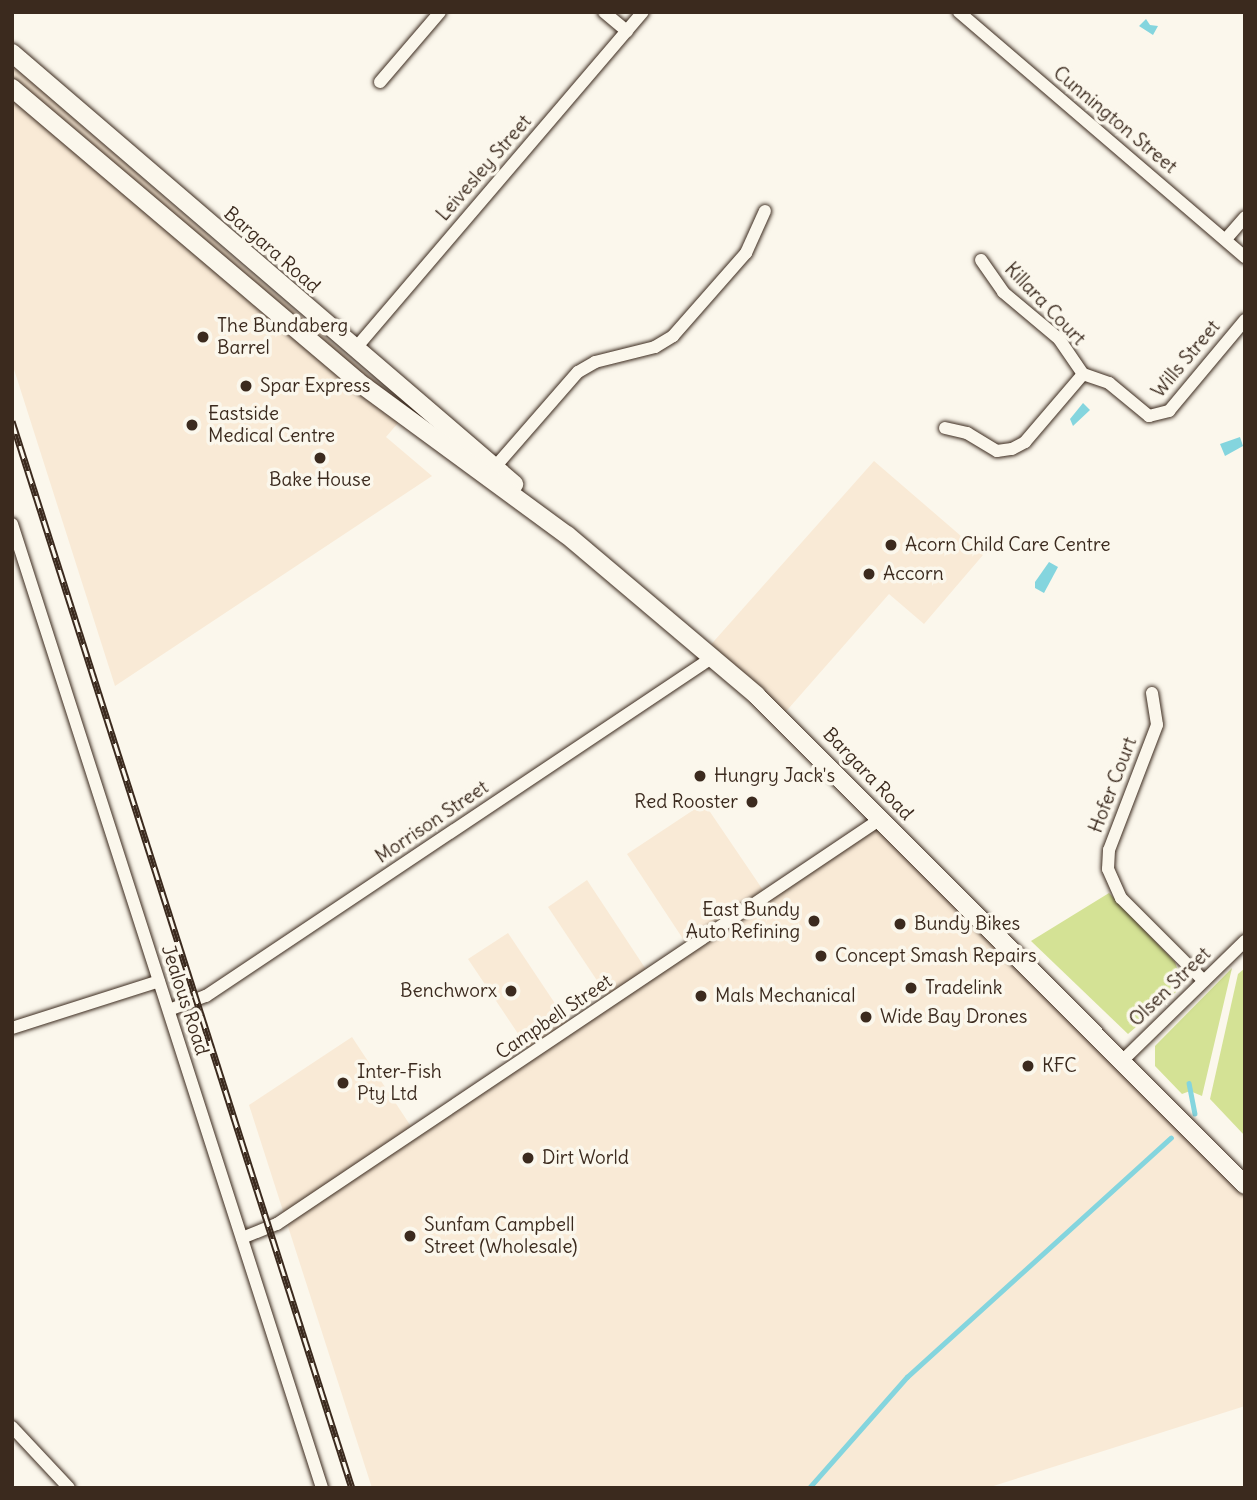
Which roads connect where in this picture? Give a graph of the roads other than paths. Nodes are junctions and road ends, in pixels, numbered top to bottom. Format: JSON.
{"nodes":[{"id":1,"x":440,"y":12,"type":"edge"},
{"id":2,"x":604,"y":12,"type":"edge"},
{"id":3,"x":643,"y":12,"type":"edge"},
{"id":4,"x":959,"y":12,"type":"edge"},
{"id":5,"x":627,"y":31,"type":"junction"},
{"id":6,"x":12,"y":53,"type":"edge"},
{"id":7,"x":380,"y":82,"type":"dead end"},
{"id":8,"x":12,"y":88,"type":"edge"},
{"id":9,"x":765,"y":211,"type":"dead end"},
{"id":10,"x":1245,"y":218,"type":"edge"},
{"id":11,"x":1226,"y":239,"type":"junction"},
{"id":12,"x":1245,"y":257,"type":"edge"},
{"id":13,"x":981,"y":260,"type":"dead end"},
{"id":14,"x":1245,"y":320,"type":"edge"},
{"id":15,"x":355,"y":349,"type":"junction"},
{"id":16,"x":340,"y":366,"type":"junction"},
{"id":17,"x":1083,"y":374,"type":"junction"},
{"id":18,"x":945,"y":428,"type":"dead end"},
{"id":19,"x":491,"y":471,"type":"junction"},
{"id":20,"x":12,"y":524,"type":"edge"},
{"id":21,"x":713,"y":657,"type":"junction"},
{"id":22,"x":1152,"y":693,"type":"dead end"},
{"id":23,"x":882,"y":818,"type":"junction"},
{"id":24,"x":1245,"y":941,"type":"edge"},
{"id":25,"x":159,"y":981,"type":"junction"},
{"id":26,"x":1204,"y":981,"type":"junction"},
{"id":27,"x":169,"y":1010,"type":"junction"},
{"id":28,"x":12,"y":1028,"type":"edge"},
{"id":29,"x":1122,"y":1061,"type":"junction"},
{"id":30,"x":1245,"y":1185,"type":"edge"},
{"id":31,"x":242,"y":1238,"type":"junction"},
{"id":32,"x":12,"y":1427,"type":"edge"},
{"id":33,"x":69,"y":1488,"type":"edge"},
{"id":34,"x":322,"y":1488,"type":"edge"}],
"edges":[{"from":1,"to":7,"type":"street"},
{"from":2,"to":5,"type":"street"},
{"from":3,"to":5,"type":"street","name":"Leivesley Street"},
{"from":4,"to":11,"type":"street","name":"Cunnington Street"},
{"from":5,"to":15,"type":"street","name":"Leivesley Street"},
{"from":6,"to":15,"type":"main road","name":"Bargara Road"},
{"from":8,"to":16,"type":"main road","name":"Bargara Road"},
{"from":9,"to":19,"type":"street"},
{"from":10,"to":11,"type":"street"},
{"from":11,"to":12,"type":"street","name":"Cunnington Street"},
{"from":13,"to":17,"type":"street","name":"Killara Court"},
{"from":14,"to":17,"type":"street","name":"Wills Street"},
{"from":15,"to":16,"type":"main road"},
{"from":15,"to":19,"type":"main road","name":"Bargara Road"},
{"from":16,"to":19,"type":"main road","name":"Bargara Road"},
{"from":17,"to":18,"type":"street"},
{"from":19,"to":21,"type":"main road","name":"Bargara Road"},
{"from":20,"to":25,"type":"street","name":"Jealous Road"},
{"from":21,"to":23,"type":"main road","name":"Bargara Road"},
{"from":21,"to":27,"type":"street","name":"Morrison Street"},
{"from":22,"to":26,"type":"street","name":"Hofer Court"},
{"from":23,"to":29,"type":"main road","name":"Bargara Road"},
{"from":23,"to":31,"type":"street","name":"Campbell Street"},
{"from":24,"to":26,"type":"street","name":"Olsen Street"},
{"from":25,"to":27,"type":"street","name":"Jealous Road"},
{"from":25,"to":28,"type":"street"},
{"from":26,"to":29,"type":"street","name":"Olsen Street"},
{"from":27,"to":31,"type":"street","name":"Jealous Road"},
{"from":29,"to":30,"type":"main road","name":"Bargara Road"},
{"from":31,"to":34,"type":"street","name":"Jealous Road"},
{"from":32,"to":33,"type":"street"}]}
